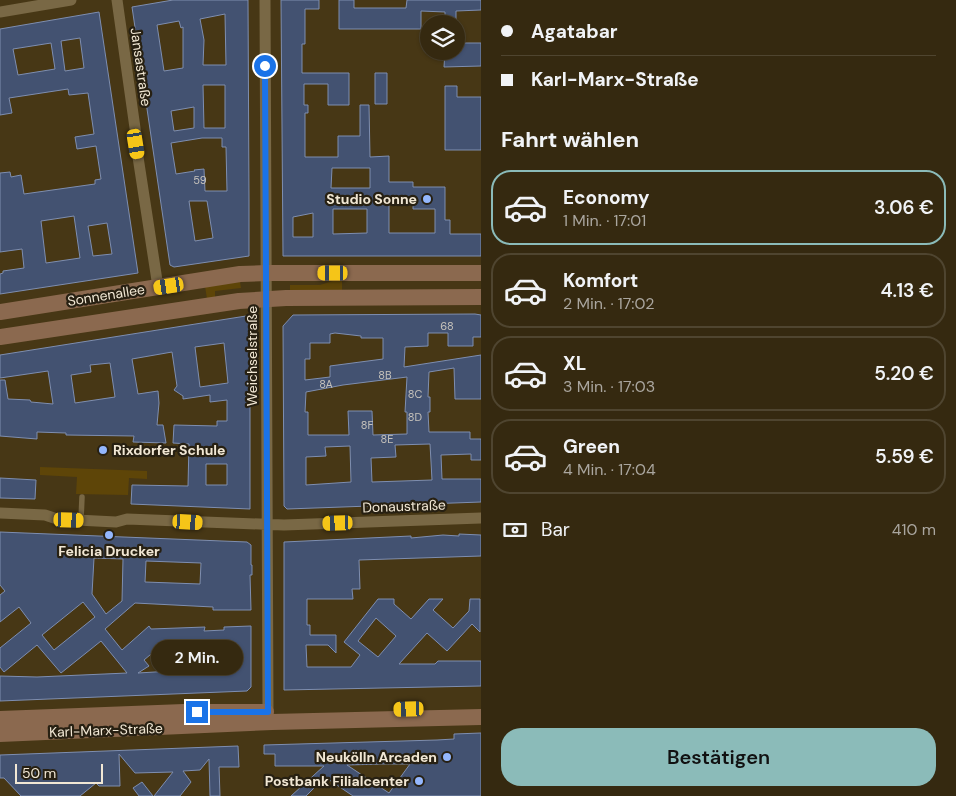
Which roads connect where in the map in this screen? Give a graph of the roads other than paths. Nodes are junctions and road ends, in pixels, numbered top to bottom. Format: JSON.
{"nodes":[{"id":1,"x":71,"y":0,"type":"edge"},
{"id":2,"x":117,"y":0,"type":"edge"},
{"id":3,"x":265,"y":0,"type":"edge"},
{"id":4,"x":27,"y":4,"type":"edge"},
{"id":5,"x":0,"y":12,"type":"edge"},
{"id":6,"x":266,"y":273,"type":"junction"},
{"id":7,"x":481,"y":273,"type":"edge"},
{"id":8,"x":158,"y":287,"type":"junction"},
{"id":9,"x":481,"y":297,"type":"edge"},
{"id":10,"x":266,"y":299,"type":"junction"},
{"id":11,"x":0,"y":312,"type":"edge"},
{"id":12,"x":0,"y":337,"type":"edge"},
{"id":13,"x":82,"y":497,"type":"dead end"},
{"id":14,"x":0,"y":513,"type":"edge"},
{"id":15,"x":481,"y":518,"type":"edge"},
{"id":16,"x":81,"y":520,"type":"junction"},
{"id":17,"x":268,"y":524,"type":"junction"},
{"id":18,"x":481,"y":707,"type":"edge"},
{"id":19,"x":268,"y":717,"type":"junction"},
{"id":20,"x":481,"y":718,"type":"edge"},
{"id":21,"x":0,"y":719,"type":"edge"},
{"id":22,"x":0,"y":734,"type":"edge"}],
"edges":[{"from":1,"to":4,"type":"street"},
{"from":2,"to":8,"type":"street","name":"Jansastraße"},
{"from":3,"to":6,"type":"street","name":"Weichselstraße"},
{"from":4,"to":5,"type":"street"},
{"from":6,"to":7,"type":"main road","name":"Sonnenallee"},
{"from":6,"to":8,"type":"main road","name":"Sonnenallee"},
{"from":6,"to":10,"type":"street","name":"Weichselstraße"},
{"from":8,"to":11,"type":"main road","name":"Sonnenallee"},
{"from":9,"to":10,"type":"main road","name":"Sonnenallee"},
{"from":10,"to":12,"type":"main road","name":"Sonnenallee"},
{"from":10,"to":17,"type":"street","name":"Weichselstraße"},
{"from":13,"to":16,"type":"lane"},
{"from":14,"to":16,"type":"street","name":"Donaustraße"},
{"from":15,"to":17,"type":"street","name":"Donaustraße"},
{"from":16,"to":17,"type":"street","name":"Donaustraße"},
{"from":17,"to":19,"type":"street","name":"Weichselstraße"},
{"from":18,"to":19,"type":"main road","name":"Karl-Marx-Straße"},
{"from":19,"to":20,"type":"main road","name":"Karl-Marx-Straße"},
{"from":19,"to":21,"type":"main road","name":"Karl-Marx-Straße"},
{"from":19,"to":22,"type":"main road","name":"Karl-Marx-Straße"}]}
